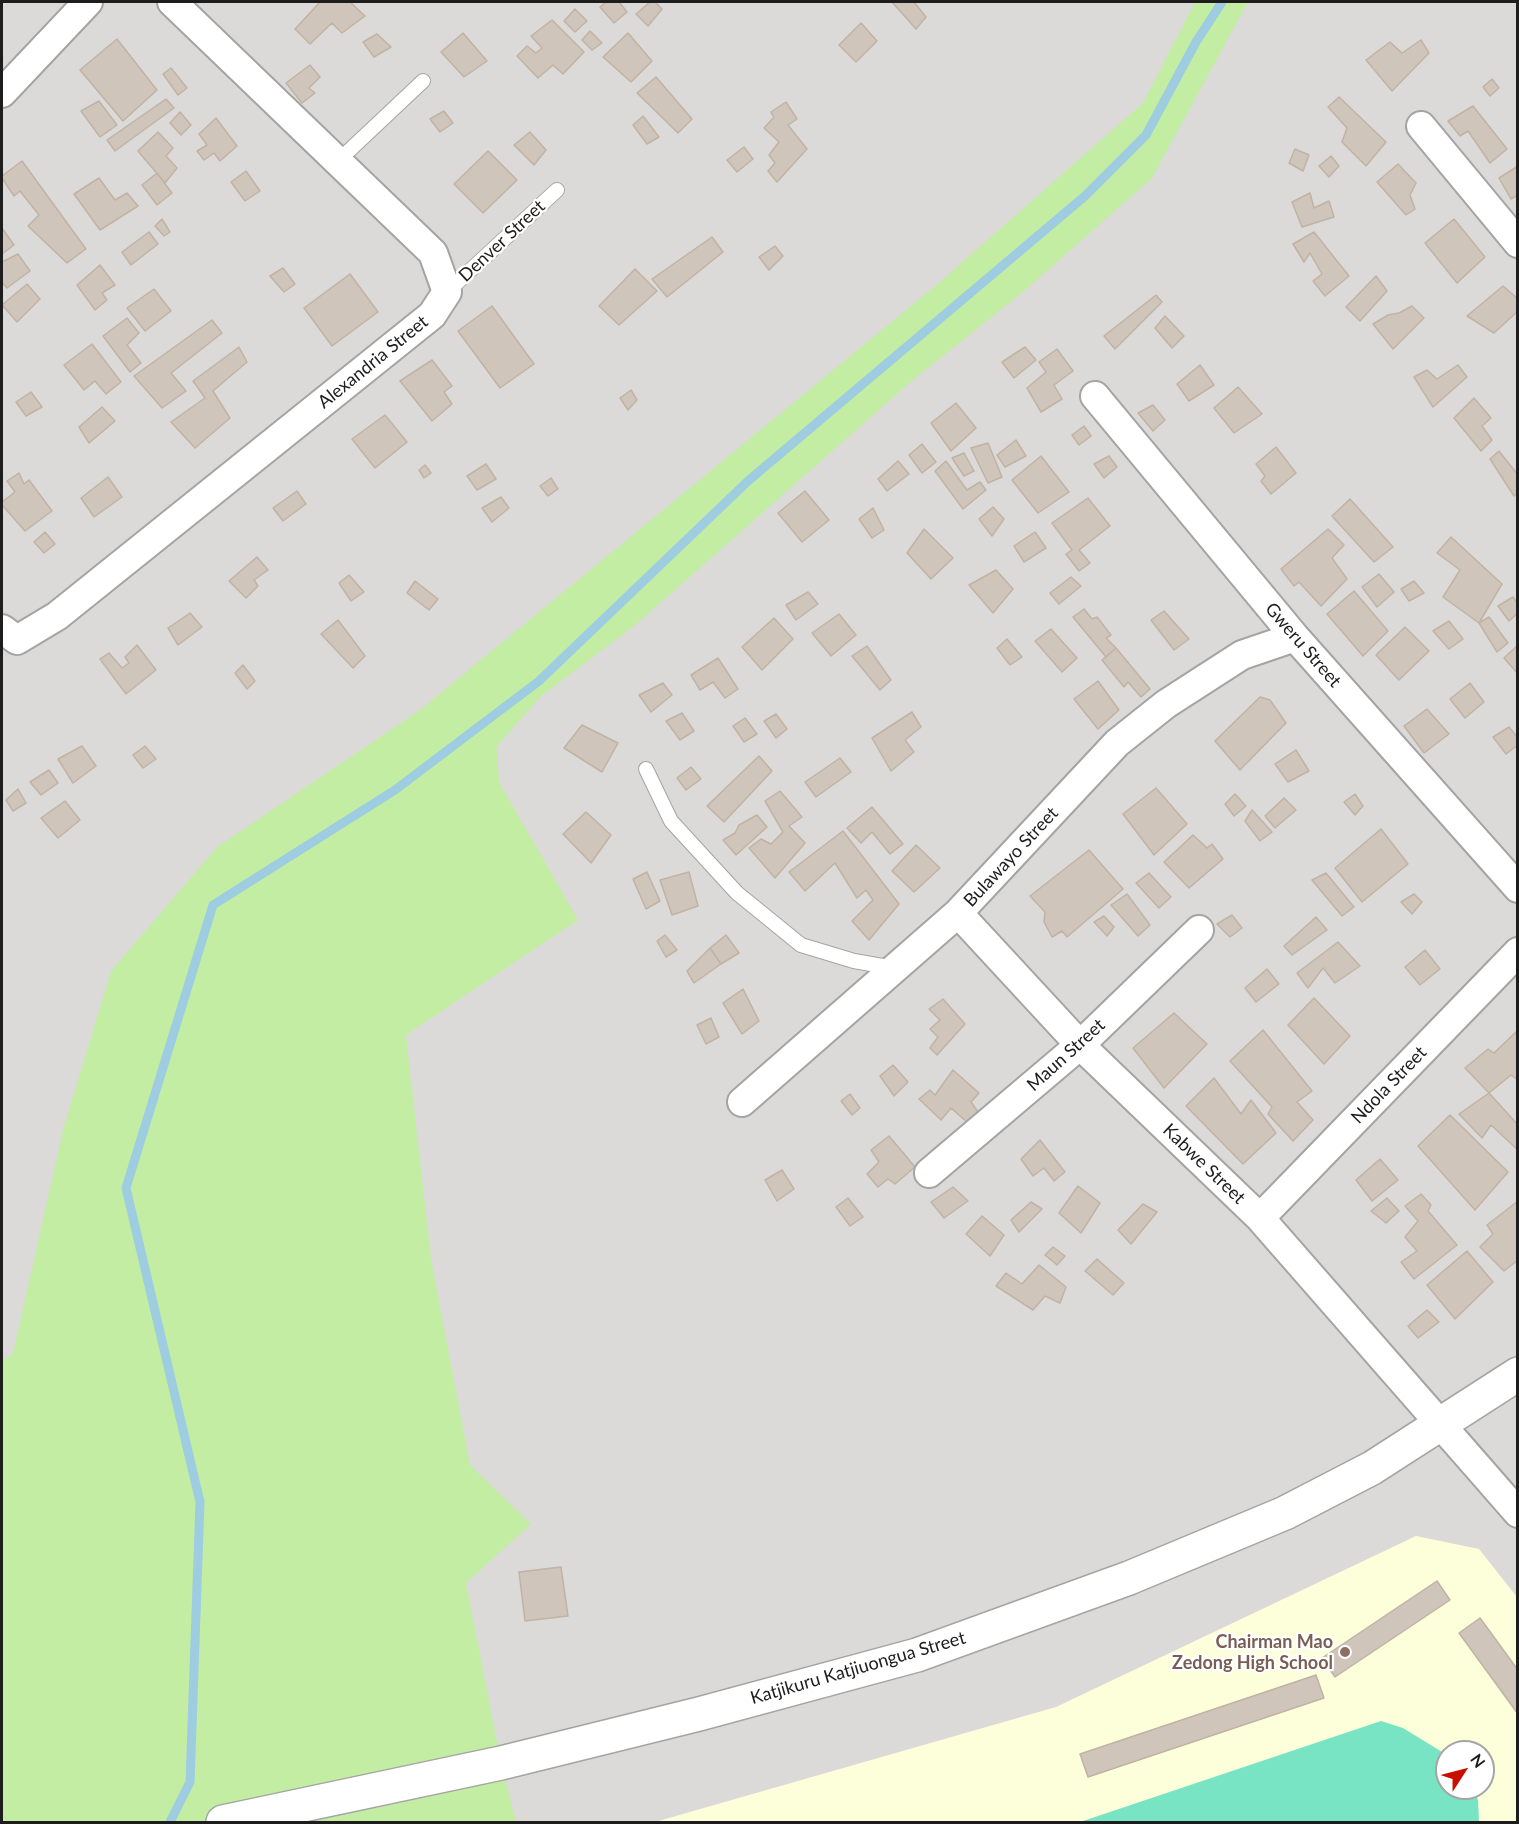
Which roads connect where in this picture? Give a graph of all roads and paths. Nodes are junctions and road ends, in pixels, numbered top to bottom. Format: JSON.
{"nodes":[{"id":1,"x":88,"y":2,"type":"edge"},
{"id":2,"x":172,"y":2,"type":"edge"},
{"id":3,"x":423,"y":81,"type":"dead end"},
{"id":4,"x":2,"y":93,"type":"edge"},
{"id":5,"x":1421,"y":126,"type":"dead end"},
{"id":6,"x":337,"y":162,"type":"junction"},
{"id":7,"x":557,"y":190,"type":"dead end"},
{"id":8,"x":1518,"y":243,"type":"edge"},
{"id":9,"x":447,"y":292,"type":"junction"},
{"id":10,"x":1095,"y":396,"type":"dead end"},
{"id":11,"x":2,"y":628,"type":"edge"},
{"id":12,"x":1295,"y":637,"type":"junction"},
{"id":13,"x":646,"y":769,"type":"dead end"},
{"id":14,"x":1518,"y":888,"type":"edge"},
{"id":15,"x":958,"y":913,"type":"junction"},
{"id":16,"x":1199,"y":930,"type":"dead end"},
{"id":17,"x":1518,"y":952,"type":"edge"},
{"id":18,"x":895,"y":968,"type":"junction"},
{"id":19,"x":1080,"y":1045,"type":"junction"},
{"id":20,"x":742,"y":1102,"type":"dead end"},
{"id":21,"x":929,"y":1173,"type":"dead end"},
{"id":22,"x":1260,"y":1218,"type":"junction"},
{"id":23,"x":1518,"y":1374,"type":"edge"},
{"id":24,"x":1442,"y":1424,"type":"junction"},
{"id":25,"x":1518,"y":1513,"type":"edge"},
{"id":26,"x":223,"y":1822,"type":"edge"}],
"edges":[{"from":1,"to":4,"type":"street"},
{"from":2,"to":6,"type":"street"},
{"from":3,"to":6,"type":"lane"},
{"from":5,"to":8,"type":"street"},
{"from":6,"to":9,"type":"street"},
{"from":7,"to":9,"type":"lane","name":"Denver Street"},
{"from":9,"to":11,"type":"street","name":"Alexandria Street"},
{"from":10,"to":12,"type":"street","name":"Gweru Street"},
{"from":12,"to":14,"type":"street","name":"Gweru Street"},
{"from":12,"to":15,"type":"street","name":"Bulawayo Street"},
{"from":13,"to":18,"type":"lane"},
{"from":15,"to":18,"type":"street","name":"Bulawayo Street"},
{"from":15,"to":19,"type":"street","name":"Kabwe Street"},
{"from":16,"to":19,"type":"street","name":"Maun Street"},
{"from":17,"to":22,"type":"street","name":"Ndola Street"},
{"from":18,"to":20,"type":"street","name":"Bulawayo Street"},
{"from":19,"to":21,"type":"street","name":"Maun Street"},
{"from":19,"to":22,"type":"street","name":"Kabwe Street"},
{"from":22,"to":24,"type":"street","name":"Kabwe Street"},
{"from":23,"to":24,"type":"street","name":"Katjikuru Katjiuongua Street"},
{"from":24,"to":25,"type":"street","name":"Kabwe Street"},
{"from":24,"to":26,"type":"street","name":"Katjikuru Katjiuongua Street"}]}
